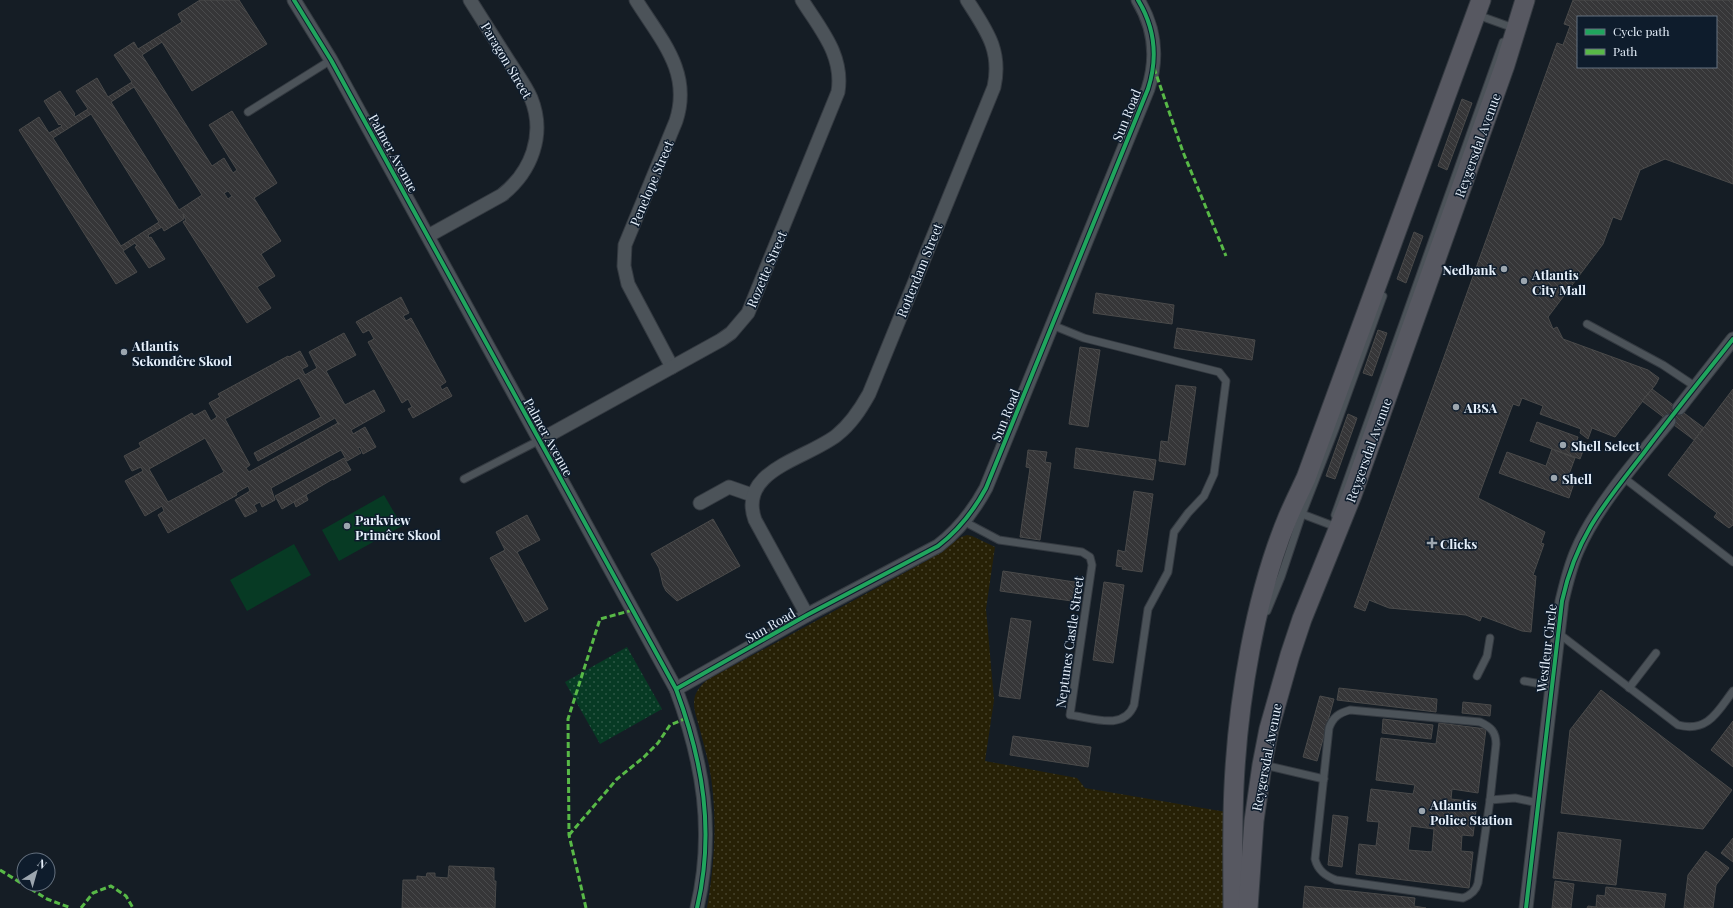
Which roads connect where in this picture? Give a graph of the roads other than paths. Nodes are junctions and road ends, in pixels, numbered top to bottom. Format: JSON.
{"nodes":[{"id":1,"x":294,"y":0,"type":"edge"},
{"id":2,"x":470,"y":0,"type":"edge"},
{"id":3,"x":636,"y":0,"type":"edge"},
{"id":4,"x":802,"y":0,"type":"edge"},
{"id":5,"x":967,"y":0,"type":"edge"},
{"id":6,"x":1138,"y":0,"type":"edge"},
{"id":7,"x":1525,"y":0,"type":"edge"},
{"id":8,"x":1482,"y":6,"type":"edge"},
{"id":9,"x":331,"y":60,"type":"junction"},
{"id":10,"x":1457,"y":88,"type":"dead end"},
{"id":11,"x":248,"y":112,"type":"dead end"},
{"id":12,"x":428,"y":236,"type":"junction"},
{"id":13,"x":1386,"y":288,"type":"dead end"},
{"id":14,"x":1587,"y":324,"type":"dead end"},
{"id":15,"x":1052,"y":325,"type":"junction"},
{"id":16,"x":1733,"y":339,"type":"edge"},
{"id":17,"x":672,"y":367,"type":"junction"},
{"id":18,"x":1696,"y":387,"type":"junction"},
{"id":19,"x":1679,"y":408,"type":"dead end"},
{"id":20,"x":1669,"y":421,"type":"dead end"},
{"id":21,"x":540,"y":440,"type":"junction"},
{"id":22,"x":1624,"y":478,"type":"junction"},
{"id":23,"x":464,"y":479,"type":"dead end"},
{"id":24,"x":752,"y":495,"type":"junction"},
{"id":25,"x":700,"y":503,"type":"dead end"},
{"id":26,"x":1302,"y":514,"type":"junction"},
{"id":27,"x":965,"y":522,"type":"junction"},
{"id":28,"x":1331,"y":525,"type":"junction"},
{"id":29,"x":1733,"y":562,"type":"edge"},
{"id":30,"x":807,"y":615,"type":"junction"},
{"id":31,"x":1302,"y":619,"type":"junction"},
{"id":32,"x":1558,"y":633,"type":"junction"},
{"id":33,"x":1490,"y":638,"type":"dead end"},
{"id":34,"x":1252,"y":646,"type":"junction"},
{"id":35,"x":1656,"y":653,"type":"dead end"},
{"id":36,"x":1478,"y":676,"type":"dead end"},
{"id":37,"x":1524,"y":681,"type":"dead end"},
{"id":38,"x":1552,"y":686,"type":"junction"},
{"id":39,"x":1629,"y":688,"type":"junction"},
{"id":40,"x":676,"y":689,"type":"junction"},
{"id":41,"x":1733,"y":691,"type":"edge"},
{"id":42,"x":1262,"y":765,"type":"junction"},
{"id":43,"x":1324,"y":779,"type":"junction"},
{"id":44,"x":1490,"y":800,"type":"junction"},
{"id":45,"x":1538,"y":803,"type":"junction"},
{"id":46,"x":698,"y":908,"type":"edge"},
{"id":47,"x":1233,"y":908,"type":"edge"},
{"id":48,"x":1248,"y":908,"type":"edge"},
{"id":49,"x":1526,"y":908,"type":"edge"}],
"edges":[{"from":1,"to":9,"type":"street","name":"Palmer Avenue"},
{"from":2,"to":12,"type":"street","name":"Paragon Street"},
{"from":3,"to":17,"type":"street","name":"Penelope Street"},
{"from":4,"to":17,"type":"street","name":"Rozette Street"},
{"from":5,"to":24,"type":"street","name":"Rotterdam Street"},
{"from":6,"to":15,"type":"street","name":"Sun Road"},
{"from":7,"to":31,"type":"main road","name":"Reygersdal Avenue"},
{"from":8,"to":10,"type":"lane"},
{"from":8,"to":28,"type":"lane"},
{"from":8,"to":34,"type":"main road","name":"Reygersdal Avenue"},
{"from":9,"to":11,"type":"lane"},
{"from":9,"to":12,"type":"street","name":"Palmer Avenue"},
{"from":12,"to":21,"type":"street","name":"Palmer Avenue"},
{"from":13,"to":26,"type":"lane"},
{"from":14,"to":18,"type":"lane"},
{"from":15,"to":27,"type":"street","name":"Sun Road"},
{"from":15,"to":27,"type":"lane","name":"Neptunes Castle Street"},
{"from":16,"to":18,"type":"street"},
{"from":17,"to":21,"type":"street","name":"Rozette Street"},
{"from":18,"to":19,"type":"street"},
{"from":20,"to":22,"type":"street","name":"Wesfleur Circle"},
{"from":21,"to":23,"type":"lane"},
{"from":21,"to":40,"type":"street","name":"Palmer Avenue"},
{"from":22,"to":29,"type":"lane"},
{"from":22,"to":32,"type":"street","name":"Wesfleur Circle"},
{"from":24,"to":25,"type":"street"},
{"from":24,"to":30,"type":"street"},
{"from":26,"to":28,"type":"lane"},
{"from":26,"to":34,"type":"lane"},
{"from":27,"to":30,"type":"street","name":"Sun Road"},
{"from":28,"to":31,"type":"lane"},
{"from":30,"to":40,"type":"street","name":"Sun Road"},
{"from":31,"to":42,"type":"main road","name":"Reygersdal Avenue"},
{"from":32,"to":38,"type":"street","name":"Wesfleur Circle"},
{"from":32,"to":39,"type":"lane"},
{"from":33,"to":36,"type":"lane"},
{"from":34,"to":47,"type":"main road","name":"Reygersdal Avenue"},
{"from":35,"to":39,"type":"lane"},
{"from":37,"to":38,"type":"lane"},
{"from":38,"to":45,"type":"street","name":"Wesfleur Circle"},
{"from":39,"to":41,"type":"lane"},
{"from":40,"to":46,"type":"street","name":"Palmer Avenue"},
{"from":42,"to":43,"type":"lane"},
{"from":42,"to":48,"type":"main road","name":"Reygersdal Avenue"},
{"from":43,"to":44,"type":"lane"},
{"from":43,"to":44,"type":"lane"},
{"from":44,"to":45,"type":"lane"},
{"from":45,"to":49,"type":"street","name":"Wesfleur Circle"}]}
